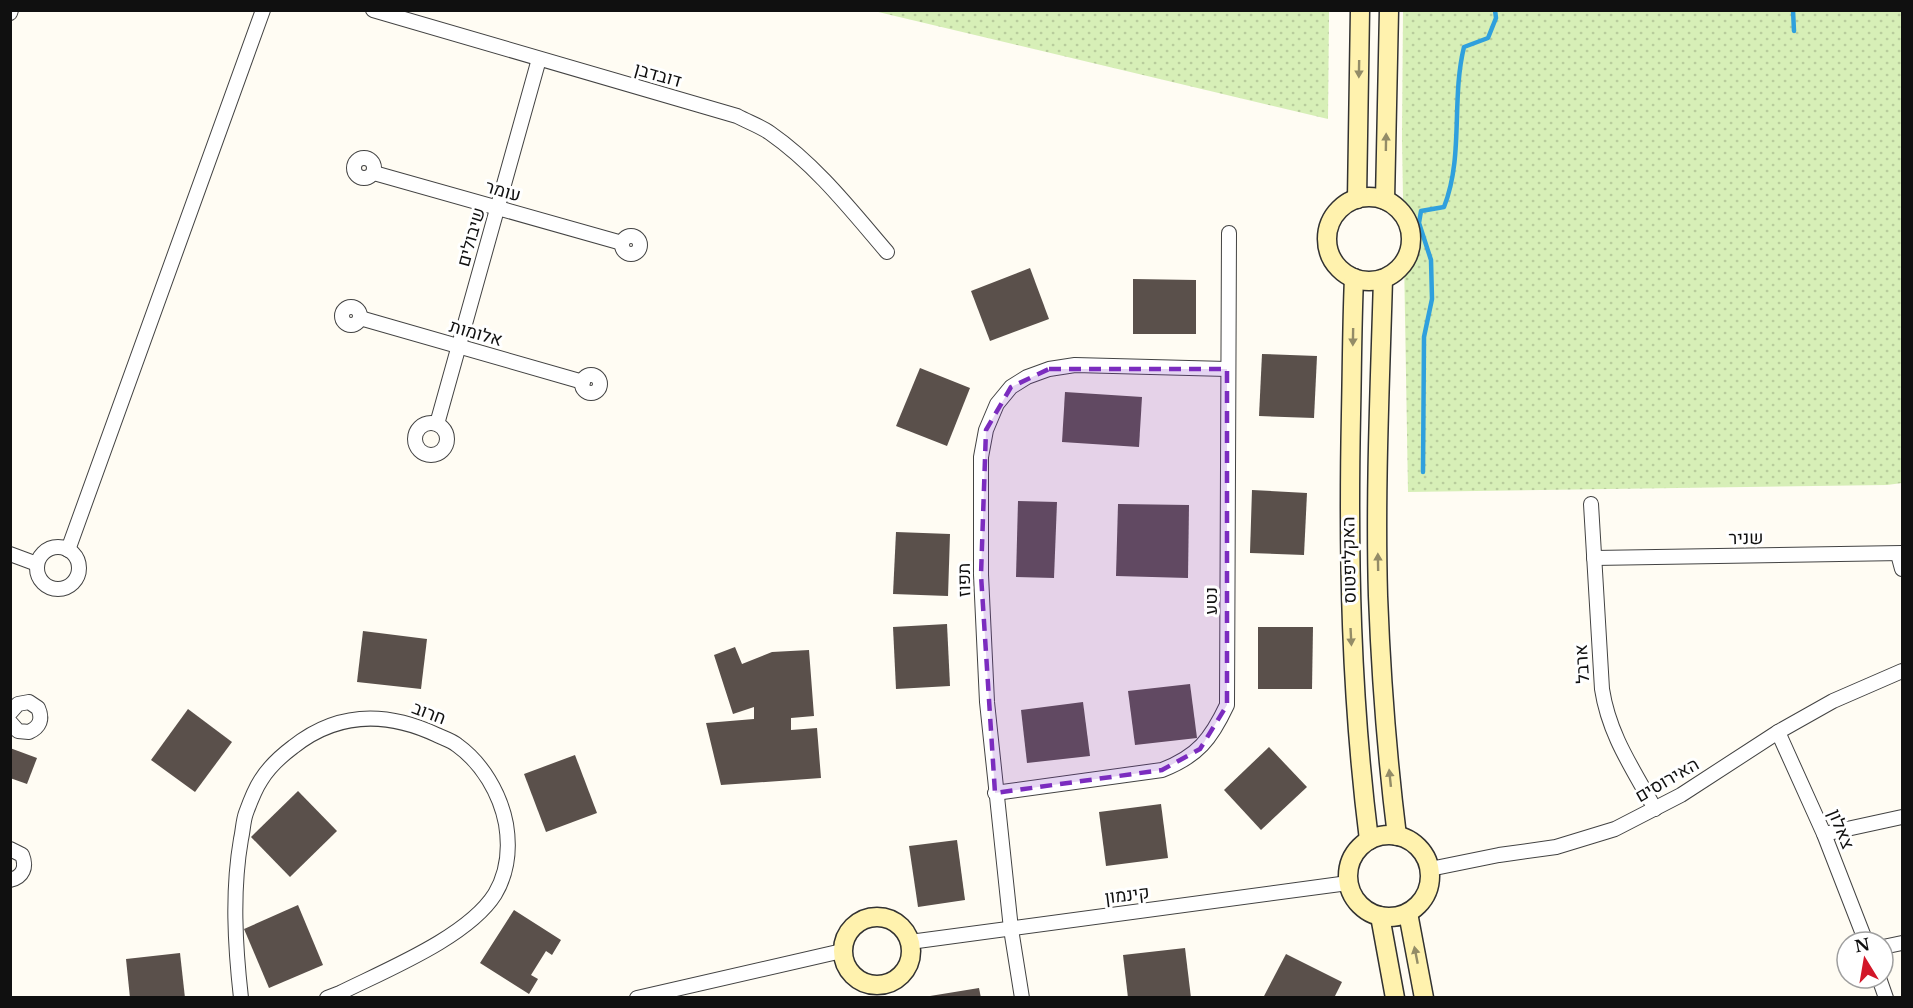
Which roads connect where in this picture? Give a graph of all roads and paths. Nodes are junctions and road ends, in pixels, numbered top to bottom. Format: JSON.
{"nodes":[{"id":1,"x":263,"y":10,"type":"edge"},
{"id":2,"x":373,"y":10,"type":"edge"},
{"id":3,"x":1360,"y":10,"type":"edge"},
{"id":4,"x":1389,"y":10,"type":"edge"},
{"id":5,"x":538,"y":59,"type":"junction"},
{"id":6,"x":374,"y":172,"type":"dead end"},
{"id":7,"x":1357,"y":199,"type":"junction"},
{"id":8,"x":1384,"y":200,"type":"junction"},
{"id":9,"x":498,"y":208,"type":"junction"},
{"id":10,"x":1229,"y":232,"type":"dead end"},
{"id":11,"x":622,"y":243,"type":"dead end"},
{"id":12,"x":887,"y":252,"type":"dead end"},
{"id":13,"x":1354,"y":278,"type":"junction"},
{"id":14,"x":1383,"y":279,"type":"junction"},
{"id":15,"x":360,"y":318,"type":"dead end"},
{"id":16,"x":459,"y":346,"type":"junction"},
{"id":17,"x":1227,"y":369,"type":"junction"},
{"id":18,"x":582,"y":382,"type":"dead end"},
{"id":19,"x":437,"y":424,"type":"dead end"},
{"id":20,"x":1591,"y":504,"type":"dead end"},
{"id":21,"x":68,"y":550,"type":"junction"},
{"id":22,"x":1900,"y":553,"type":"edge"},
{"id":23,"x":10,"y":554,"type":"edge"},
{"id":24,"x":1593,"y":558,"type":"junction"},
{"id":25,"x":37,"y":564,"type":"junction"},
{"id":26,"x":1902,"y":569,"type":"edge"},
{"id":27,"x":1902,"y":671,"type":"edge"},
{"id":28,"x":11,"y":713,"type":"edge"},
{"id":29,"x":10,"y":722,"type":"edge"},
{"id":30,"x":1778,"y":732,"type":"junction"},
{"id":31,"x":995,"y":793,"type":"junction"},
{"id":32,"x":1655,"y":809,"type":"junction"},
{"id":33,"x":1902,"y":817,"type":"edge"},
{"id":34,"x":1824,"y":834,"type":"junction"},
{"id":35,"x":1397,"y":836,"type":"junction"},
{"id":36,"x":1369,"y":840,"type":"junction"},
{"id":37,"x":10,"y":849,"type":"edge"},
{"id":38,"x":1431,"y":869,"type":"junction"},
{"id":39,"x":10,"y":880,"type":"edge"},
{"id":40,"x":1348,"y":883,"type":"junction"},
{"id":41,"x":1408,"y":913,"type":"junction"},
{"id":42,"x":1380,"y":916,"type":"junction"},
{"id":43,"x":1011,"y":928,"type":"junction"},
{"id":44,"x":1861,"y":930,"type":"edge"},
{"id":45,"x":910,"y":942,"type":"junction"},
{"id":46,"x":842,"y":951,"type":"junction"},
{"id":47,"x":881,"y":991,"type":"edge"},
{"id":48,"x":241,"y":998,"type":"edge"},
{"id":49,"x":327,"y":998,"type":"edge"},
{"id":50,"x":637,"y":998,"type":"edge"},
{"id":51,"x":1022,"y":998,"type":"edge"},
{"id":52,"x":1395,"y":998,"type":"edge"},
{"id":53,"x":1424,"y":998,"type":"edge"}],
"edges":[{"from":1,"to":21,"type":"street"},
{"from":2,"to":5,"type":"street","name":"דובדבן"},
{"from":3,"to":7,"type":"main road","one_way":true},
{"from":8,"to":4,"type":"main road","one_way":true},
{"from":5,"to":9,"type":"street","name":"שיבולים"},
{"from":5,"to":12,"type":"street","name":"דובדבן"},
{"from":6,"to":9,"type":"street","name":"עומר"},
{"from":7,"to":8,"type":"main road"},
{"from":7,"to":13,"type":"main road"},
{"from":8,"to":14,"type":"main road"},
{"from":9,"to":11,"type":"street","name":"עומר"},
{"from":9,"to":16,"type":"street","name":"שיבולים"},
{"from":10,"to":17,"type":"street","name":"נטע"},
{"from":13,"to":14,"type":"main road"},
{"from":13,"to":36,"type":"main road","name":"האקליפטוס","one_way":true},
{"from":35,"to":14,"type":"main road","name":"האקליפטוס","one_way":true},
{"from":15,"to":16,"type":"street","name":"אלומות"},
{"from":16,"to":18,"type":"street","name":"אלומות"},
{"from":16,"to":19,"type":"street","name":"שיבולים"},
{"from":17,"to":31,"type":"street","name":"נטע"},
{"from":17,"to":31,"type":"street","name":"תפוז"},
{"from":20,"to":24,"type":"street","name":"ארבל"},
{"from":21,"to":25,"type":"street"},
{"from":21,"to":25,"type":"street"},
{"from":22,"to":24,"type":"street","name":"שניר"},
{"from":22,"to":26,"type":"street","name":"שניר"},
{"from":23,"to":25,"type":"street"},
{"from":24,"to":32,"type":"street","name":"ארבל"},
{"from":27,"to":30,"type":"street","name":"האירוסים"},
{"from":28,"to":29,"type":"street"},
{"from":30,"to":32,"type":"street","name":"האירוסים"},
{"from":30,"to":34,"type":"street","name":"צאלון"},
{"from":31,"to":43,"type":"street","name":"תפוז"},
{"from":32,"to":38,"type":"street","name":"האירוסים"},
{"from":33,"to":34,"type":"street"},
{"from":34,"to":44,"type":"street","name":"צאלון"},
{"from":35,"to":36,"type":"main road"},
{"from":35,"to":38,"type":"main road"},
{"from":36,"to":40,"type":"main road"},
{"from":37,"to":39,"type":"street"},
{"from":38,"to":41,"type":"main road"},
{"from":40,"to":42,"type":"main road"},
{"from":40,"to":43,"type":"street","name":"קינמון"},
{"from":41,"to":42,"type":"main road"},
{"from":53,"to":41,"type":"main road","one_way":true},
{"from":42,"to":52,"type":"main road"},
{"from":43,"to":45,"type":"street","name":"קינמון"},
{"from":43,"to":51,"type":"street","name":"תפוז"},
{"from":45,"to":46,"type":"main road"},
{"from":45,"to":47,"type":"main road"},
{"from":46,"to":47,"type":"main road"},
{"from":46,"to":50,"type":"street"},
{"from":48,"to":49,"type":"street","name":"חרוב"}]}
